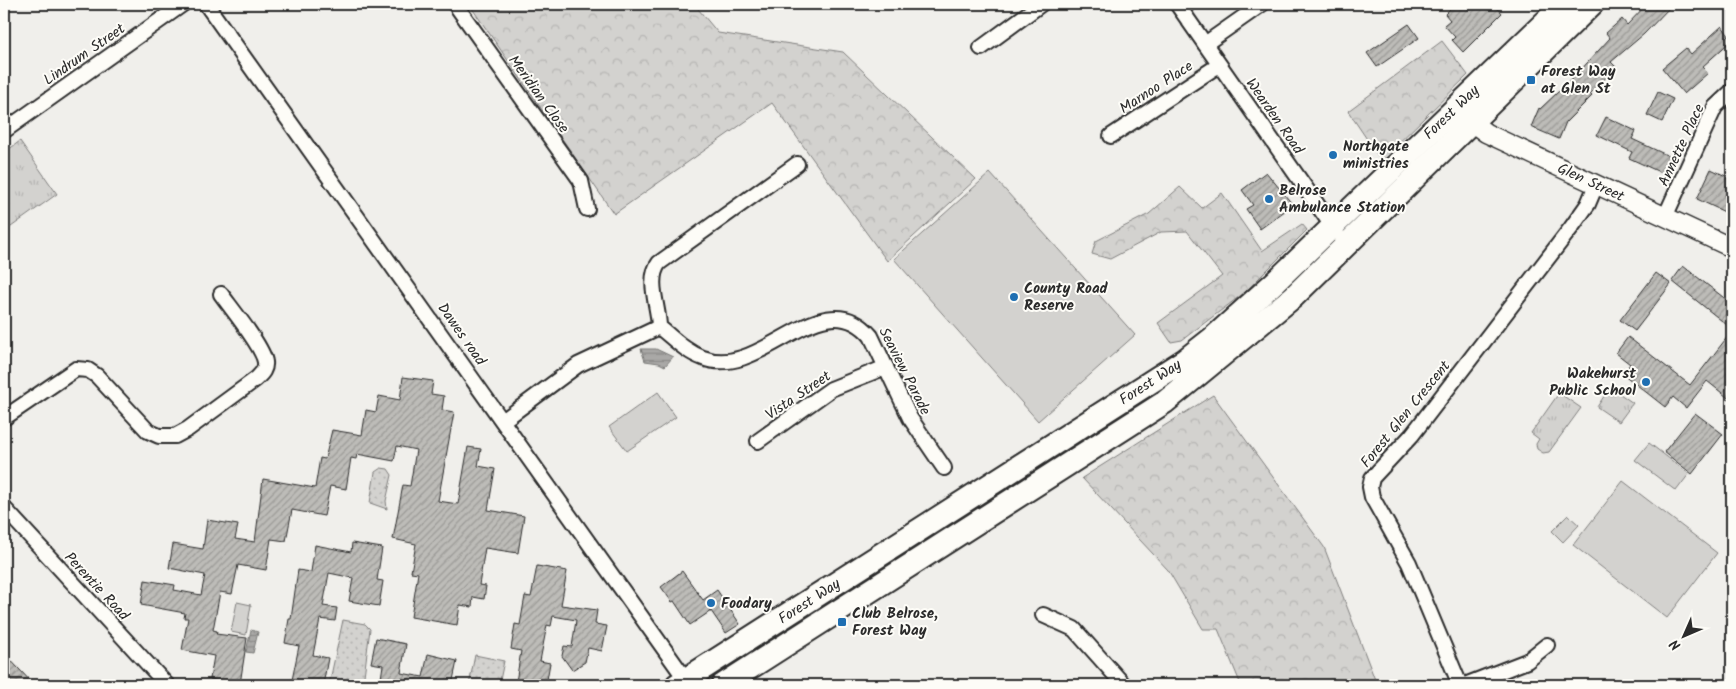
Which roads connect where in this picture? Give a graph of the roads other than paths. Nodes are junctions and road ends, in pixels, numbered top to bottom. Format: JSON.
{"nodes":[{"id":1,"x":183,"y":4,"type":"edge"},
{"id":2,"x":188,"y":4,"type":"edge"},
{"id":3,"x":206,"y":4,"type":"edge"},
{"id":4,"x":454,"y":4,"type":"edge"},
{"id":5,"x":1041,"y":4,"type":"edge"},
{"id":6,"x":1177,"y":4,"type":"edge"},
{"id":7,"x":1262,"y":4,"type":"edge"},
{"id":8,"x":1564,"y":4,"type":"edge"},
{"id":9,"x":1592,"y":4,"type":"edge"},
{"id":10,"x":1205,"y":44,"type":"junction"},
{"id":11,"x":981,"y":48,"type":"dead end"},
{"id":12,"x":1219,"y":65,"type":"junction"},
{"id":13,"x":1732,"y":91,"type":"edge"},
{"id":14,"x":1462,"y":115,"type":"junction"},
{"id":15,"x":4,"y":131,"type":"edge"},
{"id":16,"x":1111,"y":136,"type":"dead end"},
{"id":17,"x":797,"y":164,"type":"dead end"},
{"id":18,"x":1596,"y":185,"type":"junction"},
{"id":19,"x":587,"y":209,"type":"dead end"},
{"id":20,"x":1665,"y":216,"type":"junction"},
{"id":21,"x":1332,"y":227,"type":"junction"},
{"id":22,"x":1346,"y":246,"type":"junction"},
{"id":23,"x":1732,"y":248,"type":"edge"},
{"id":24,"x":221,"y":294,"type":"dead end"},
{"id":25,"x":659,"y":327,"type":"junction"},
{"id":26,"x":886,"y":367,"type":"junction"},
{"id":27,"x":4,"y":418,"type":"edge"},
{"id":28,"x":504,"y":420,"type":"junction"},
{"id":29,"x":758,"y":441,"type":"dead end"},
{"id":30,"x":944,"y":468,"type":"dead end"},
{"id":31,"x":4,"y":508,"type":"edge"},
{"id":32,"x":1044,"y":615,"type":"dead end"},
{"id":33,"x":1547,"y":645,"type":"dead end"},
{"id":34,"x":684,"y":683,"type":"edge"},
{"id":35,"x":166,"y":685,"type":"edge"},
{"id":36,"x":723,"y":685,"type":"edge"},
{"id":37,"x":1124,"y":685,"type":"edge"},
{"id":38,"x":1460,"y":685,"type":"edge"},
{"id":39,"x":1465,"y":685,"type":"edge"}],
"edges":[{"from":1,"to":15,"type":"street","name":"Lindrum Street"},
{"from":2,"to":3,"type":"street"},
{"from":3,"to":28,"type":"street","name":"Dawes road"},
{"from":4,"to":19,"type":"street","name":"Meridian Close"},
{"from":5,"to":11,"type":"street"},
{"from":6,"to":10,"type":"street","name":"Wearden Road"},
{"from":7,"to":10,"type":"street"},
{"from":8,"to":14,"type":"main road","name":"Forest Way"},
{"from":9,"to":14,"type":"main road","name":"Forest Way"},
{"from":10,"to":12,"type":"street","name":"Wearden Road"},
{"from":12,"to":16,"type":"street","name":"Marnoo Place"},
{"from":12,"to":21,"type":"street","name":"Wearden Road"},
{"from":13,"to":20,"type":"street","name":"Annette Place"},
{"from":14,"to":18,"type":"street","name":"Glen Street"},
{"from":14,"to":21,"type":"main road","name":"Forest Way"},
{"from":14,"to":22,"type":"main road","name":"Forest Way"},
{"from":17,"to":25,"type":"street"},
{"from":18,"to":20,"type":"street","name":"Glen Street"},
{"from":18,"to":38,"type":"street","name":"Forest Glen Crescent"},
{"from":20,"to":23,"type":"street","name":"Glen Street"},
{"from":21,"to":22,"type":"street","name":"Wearden Road"},
{"from":21,"to":34,"type":"main road","name":"Forest Way"},
{"from":22,"to":36,"type":"main road","name":"Forest Way"},
{"from":24,"to":27,"type":"street"},
{"from":25,"to":26,"type":"street","name":"Seaview Parade"},
{"from":25,"to":28,"type":"street"},
{"from":26,"to":29,"type":"street","name":"Vista Street"},
{"from":26,"to":30,"type":"street","name":"Seaview Parade"},
{"from":28,"to":34,"type":"street","name":"Dawes road"},
{"from":31,"to":35,"type":"street","name":"Perentie Road"},
{"from":32,"to":37,"type":"street"},
{"from":33,"to":39,"type":"street"}]}
